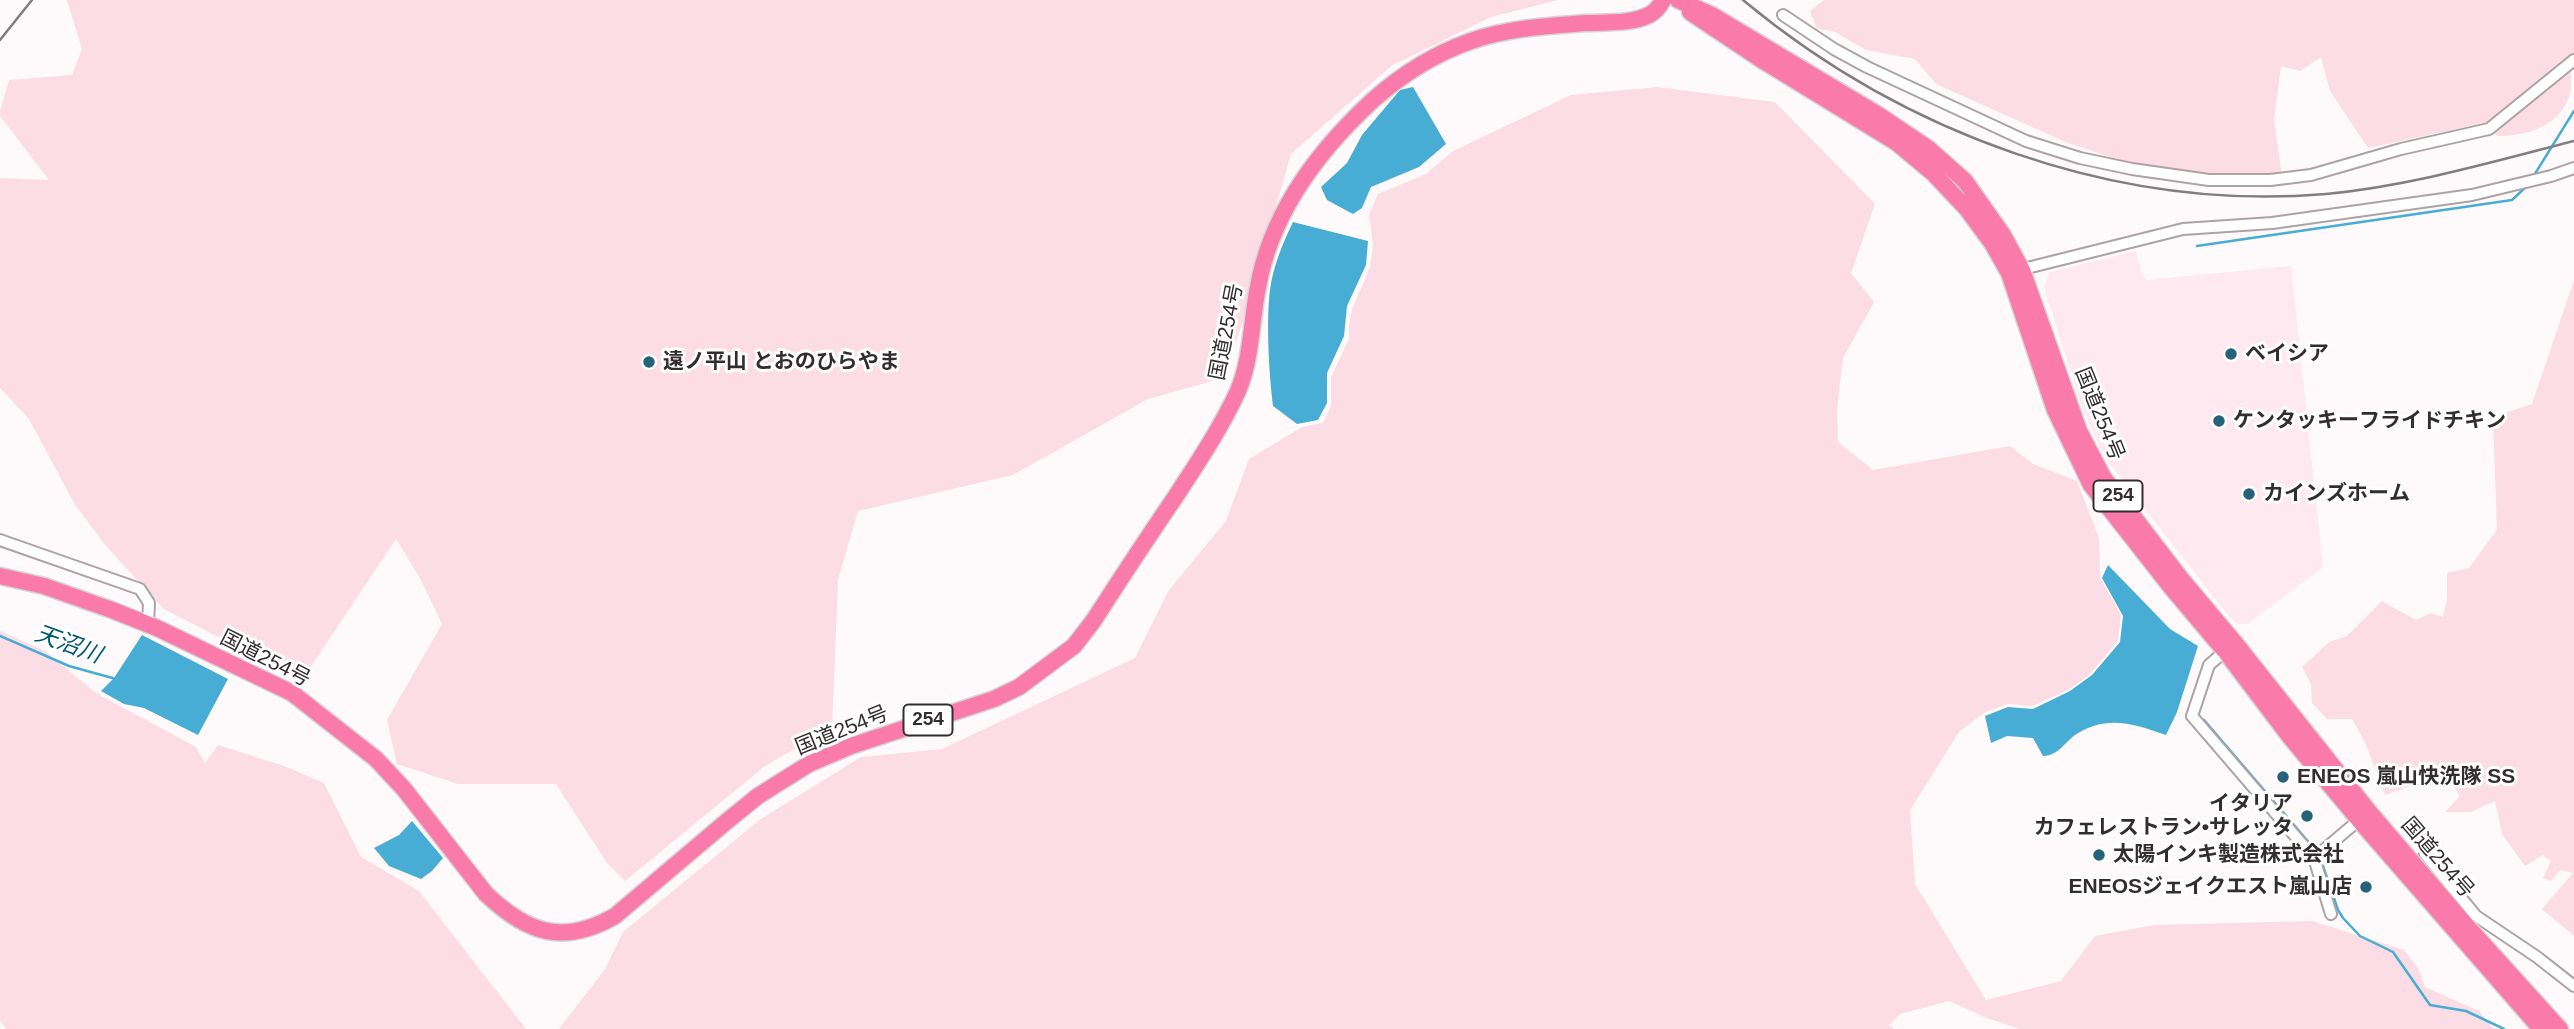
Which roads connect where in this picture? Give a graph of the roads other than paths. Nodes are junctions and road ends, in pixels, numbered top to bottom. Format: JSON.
{"nodes":[{"id":1,"x":1663,"y":0,"type":"edge"},
{"id":2,"x":1676,"y":0,"type":"edge"},
{"id":3,"x":1783,"y":15,"type":"dead end"},
{"id":4,"x":2574,"y":60,"type":"edge"},
{"id":5,"x":2574,"y":168,"type":"edge"},
{"id":6,"x":2015,"y":271,"type":"junction"},
{"id":7,"x":0,"y":540,"type":"edge"},
{"id":8,"x":0,"y":576,"type":"edge"},
{"id":9,"x":148,"y":625,"type":"junction"},
{"id":10,"x":2225,"y":651,"type":"junction"},
{"id":11,"x":2359,"y":820,"type":"junction"},
{"id":12,"x":2425,"y":854,"type":"dead end"},
{"id":13,"x":2314,"y":858,"type":"junction"},
{"id":14,"x":2331,"y":914,"type":"dead end"},
{"id":15,"x":2471,"y":921,"type":"junction"},
{"id":16,"x":2574,"y":986,"type":"edge"},
{"id":17,"x":2541,"y":1029,"type":"edge"},
{"id":18,"x":2560,"y":1029,"type":"edge"}],
"edges":[{"from":1,"to":9,"type":"highway","name":"国道254号","number":"254"},
{"from":2,"to":6,"type":"highway","name":"国道254号","number":"254"},
{"from":3,"to":4,"type":"street"},
{"from":5,"to":6,"type":"street"},
{"from":6,"to":10,"type":"highway","name":"国道254号","number":"254"},
{"from":6,"to":15,"type":"highway","name":"国道254号","number":"254"},
{"from":7,"to":9,"type":"street"},
{"from":8,"to":9,"type":"highway","name":"国道254号","number":"254"},
{"from":10,"to":11,"type":"highway","name":"国道254号","number":"254"},
{"from":10,"to":13,"type":"street"},
{"from":11,"to":13,"type":"street"},
{"from":11,"to":17,"type":"highway","name":"国道254号","number":"254"},
{"from":12,"to":15,"type":"street"},
{"from":13,"to":14,"type":"street"},
{"from":15,"to":16,"type":"street"},
{"from":15,"to":18,"type":"highway","name":"国道254号","number":"254"}]}
